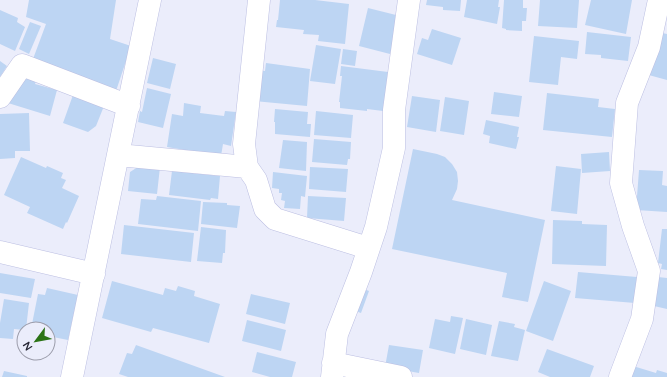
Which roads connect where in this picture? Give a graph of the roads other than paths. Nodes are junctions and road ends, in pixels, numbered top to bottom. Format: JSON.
{"nodes":[{"id":1,"x":150,"y":0,"type":"edge"},
{"id":2,"x":259,"y":0,"type":"edge"},
{"id":3,"x":409,"y":0,"type":"edge"},
{"id":4,"x":659,"y":0,"type":"edge"},
{"id":5,"x":0,"y":97,"type":"edge"},
{"id":6,"x":129,"y":106,"type":"junction"},
{"id":7,"x":118,"y":155,"type":"junction"},
{"id":8,"x":247,"y":167,"type":"junction"},
{"id":9,"x":368,"y":248,"type":"junction"},
{"id":10,"x":0,"y":252,"type":"edge"},
{"id":11,"x":94,"y":274,"type":"junction"},
{"id":12,"x":333,"y":370,"type":"edge"},
{"id":13,"x":72,"y":377,"type":"edge"},
{"id":14,"x":401,"y":377,"type":"edge"},
{"id":15,"x":620,"y":377,"type":"edge"}],
"edges":[{"from":1,"to":6,"type":"street"},
{"from":2,"to":8,"type":"street"},
{"from":3,"to":9,"type":"street"},
{"from":4,"to":15,"type":"street"},
{"from":5,"to":6,"type":"street"},
{"from":6,"to":7,"type":"street"},
{"from":7,"to":8,"type":"street"},
{"from":7,"to":11,"type":"street"},
{"from":8,"to":9,"type":"street"},
{"from":9,"to":12,"type":"street"},
{"from":10,"to":11,"type":"street"},
{"from":11,"to":13,"type":"street"},
{"from":12,"to":14,"type":"street"}]}
